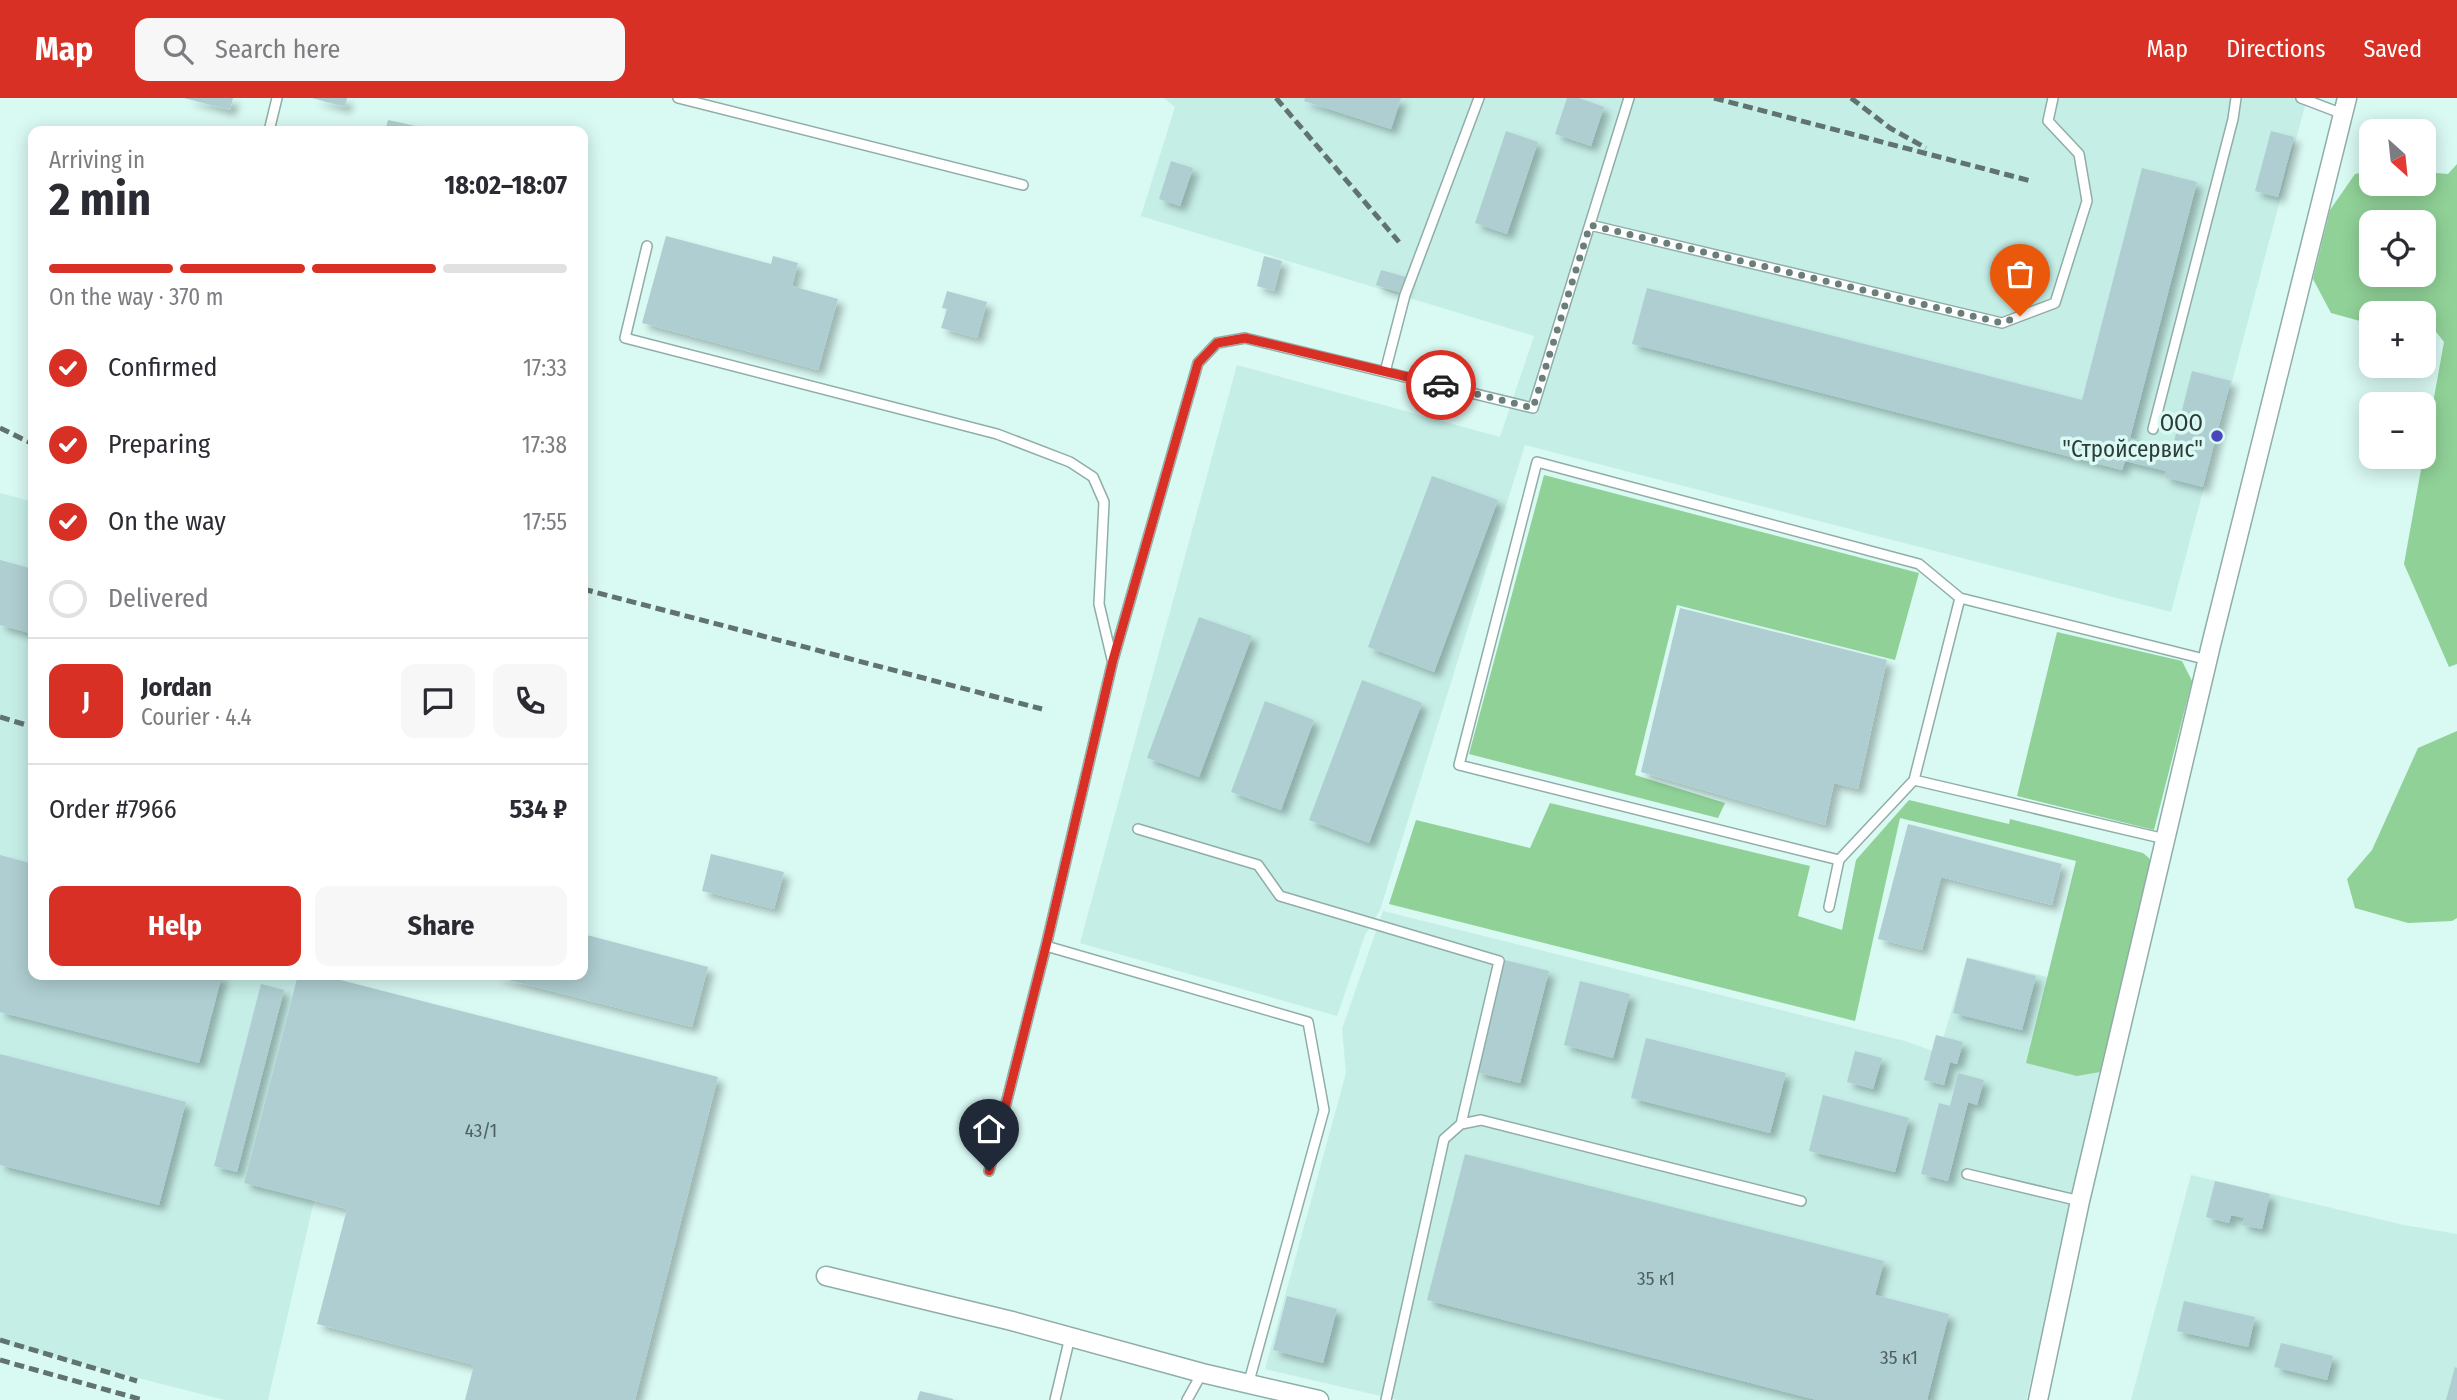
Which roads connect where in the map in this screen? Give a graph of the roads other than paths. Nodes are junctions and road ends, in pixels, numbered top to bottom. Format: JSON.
{"nodes":[{"id":1,"x":277,"y":98,"type":"edge"},
{"id":2,"x":678,"y":98,"type":"edge"},
{"id":3,"x":1479,"y":98,"type":"edge"},
{"id":4,"x":1629,"y":98,"type":"edge"},
{"id":5,"x":2053,"y":98,"type":"edge"},
{"id":6,"x":2236,"y":98,"type":"edge"},
{"id":7,"x":2301,"y":98,"type":"edge"},
{"id":8,"x":2345,"y":106,"type":"edge"},
{"id":9,"x":270,"y":126,"type":"edge"},
{"id":10,"x":1023,"y":185,"type":"dead end"},
{"id":11,"x":1590,"y":225,"type":"junction"},
{"id":12,"x":648,"y":246,"type":"dead end"},
{"id":13,"x":1385,"y":372,"type":"junction"},
{"id":14,"x":2152,"y":429,"type":"dead end"},
{"id":15,"x":1959,"y":598,"type":"junction"},
{"id":16,"x":1113,"y":660,"type":"junction"},
{"id":17,"x":2208,"y":660,"type":"junction"},
{"id":18,"x":1914,"y":780,"type":"junction"},
{"id":19,"x":1138,"y":829,"type":"dead end"},
{"id":20,"x":2165,"y":839,"type":"junction"},
{"id":21,"x":1839,"y":860,"type":"junction"},
{"id":22,"x":1829,"y":907,"type":"dead end"},
{"id":23,"x":1046,"y":946,"type":"junction"},
{"id":24,"x":1461,"y":1124,"type":"junction"},
{"id":25,"x":989,"y":1171,"type":"dead end"},
{"id":26,"x":1967,"y":1174,"type":"dead end"},
{"id":27,"x":1801,"y":1201,"type":"dead end"},
{"id":28,"x":2080,"y":1201,"type":"junction"},
{"id":29,"x":826,"y":1276,"type":"dead end"},
{"id":30,"x":1070,"y":1337,"type":"junction"},
{"id":31,"x":1202,"y":1374,"type":"junction"},
{"id":32,"x":1248,"y":1385,"type":"junction"},
{"id":33,"x":1055,"y":1400,"type":"edge"},
{"id":34,"x":1187,"y":1400,"type":"edge"},
{"id":35,"x":1319,"y":1400,"type":"edge"},
{"id":36,"x":1386,"y":1400,"type":"edge"},
{"id":37,"x":2038,"y":1400,"type":"edge"}],
"edges":[{"from":1,"to":9,"type":"lane"},
{"from":2,"to":10,"type":"lane"},
{"from":3,"to":13,"type":"lane"},
{"from":4,"to":11,"type":"lane"},
{"from":5,"to":11,"type":"lane"},
{"from":6,"to":14,"type":"lane"},
{"from":7,"to":8,"type":"lane"},
{"from":8,"to":17,"type":"street"},
{"from":11,"to":13,"type":"lane"},
{"from":12,"to":16,"type":"lane"},
{"from":13,"to":16,"type":"lane"},
{"from":15,"to":17,"type":"lane"},
{"from":15,"to":18,"type":"lane"},
{"from":15,"to":21,"type":"lane"},
{"from":16,"to":23,"type":"lane"},
{"from":17,"to":20,"type":"street"},
{"from":18,"to":20,"type":"lane"},
{"from":18,"to":21,"type":"lane"},
{"from":19,"to":24,"type":"lane"},
{"from":20,"to":28,"type":"street"},
{"from":21,"to":22,"type":"lane"},
{"from":23,"to":25,"type":"lane"},
{"from":23,"to":32,"type":"lane"},
{"from":24,"to":27,"type":"lane"},
{"from":24,"to":36,"type":"lane"},
{"from":26,"to":28,"type":"lane"},
{"from":28,"to":37,"type":"street"},
{"from":29,"to":30,"type":"street"},
{"from":30,"to":31,"type":"street"},
{"from":30,"to":33,"type":"lane"},
{"from":31,"to":32,"type":"street"},
{"from":31,"to":34,"type":"lane"},
{"from":32,"to":35,"type":"street"}]}
